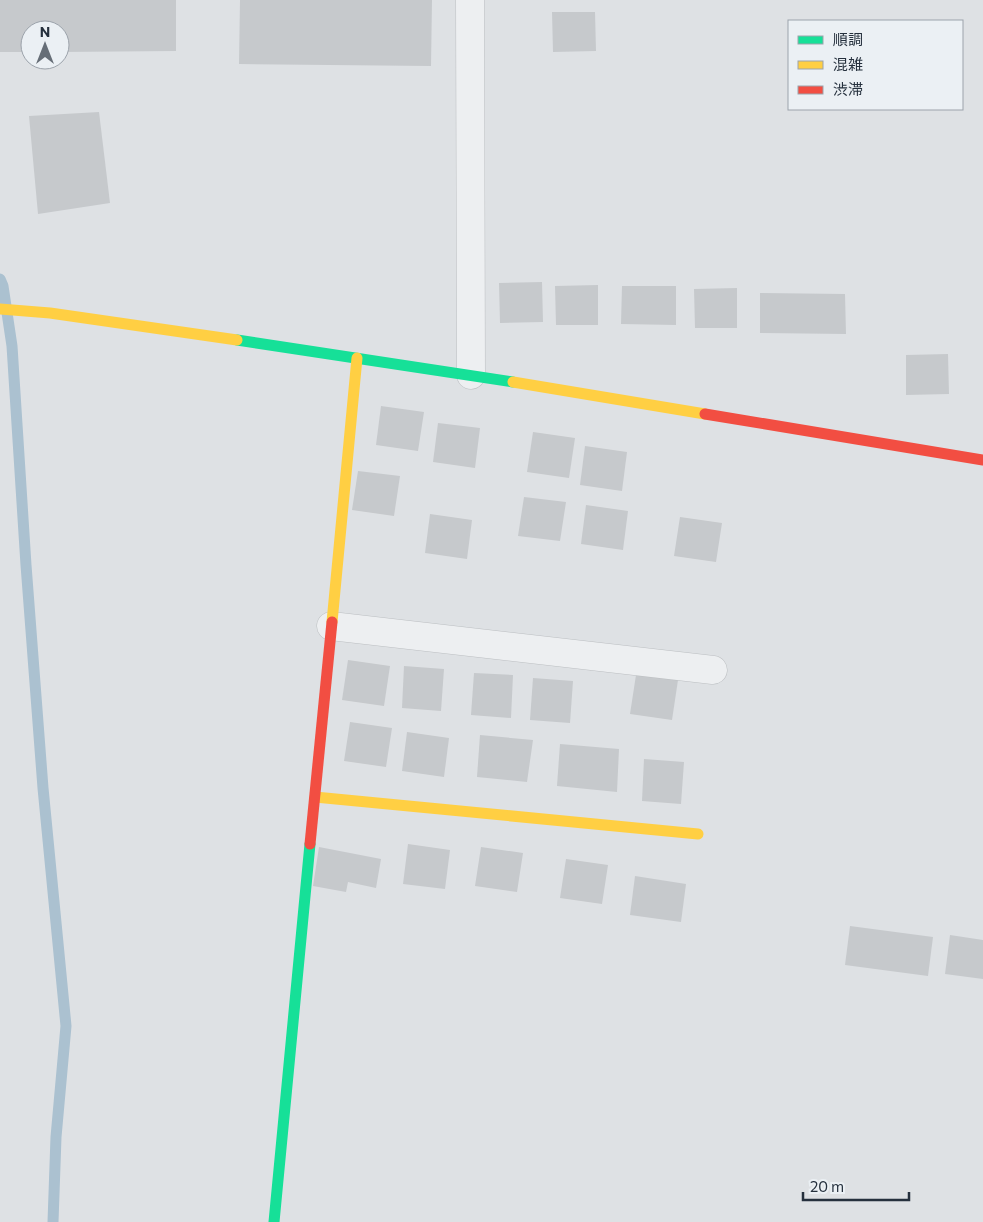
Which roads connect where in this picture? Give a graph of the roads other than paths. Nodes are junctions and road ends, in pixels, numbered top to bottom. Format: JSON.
{"nodes":[{"id":1,"x":470,"y":0,"type":"edge"},
{"id":2,"x":0,"y":309,"type":"edge"},
{"id":3,"x":356,"y":358,"type":"junction"},
{"id":4,"x":471,"y":375,"type":"junction"},
{"id":5,"x":983,"y":460,"type":"edge"},
{"id":6,"x":331,"y":626,"type":"junction"},
{"id":7,"x":713,"y":670,"type":"dead end"},
{"id":8,"x":314,"y":797,"type":"junction"},
{"id":9,"x":698,"y":834,"type":"dead end"},
{"id":10,"x":274,"y":1222,"type":"edge"}],
"edges":[{"from":1,"to":4,"type":"street"},
{"from":2,"to":3,"type":"street"},
{"from":3,"to":4,"type":"street"},
{"from":3,"to":6,"type":"street"},
{"from":4,"to":5,"type":"street"},
{"from":6,"to":7,"type":"street"},
{"from":6,"to":8,"type":"street"},
{"from":8,"to":9,"type":"street"},
{"from":8,"to":10,"type":"street"}]}
